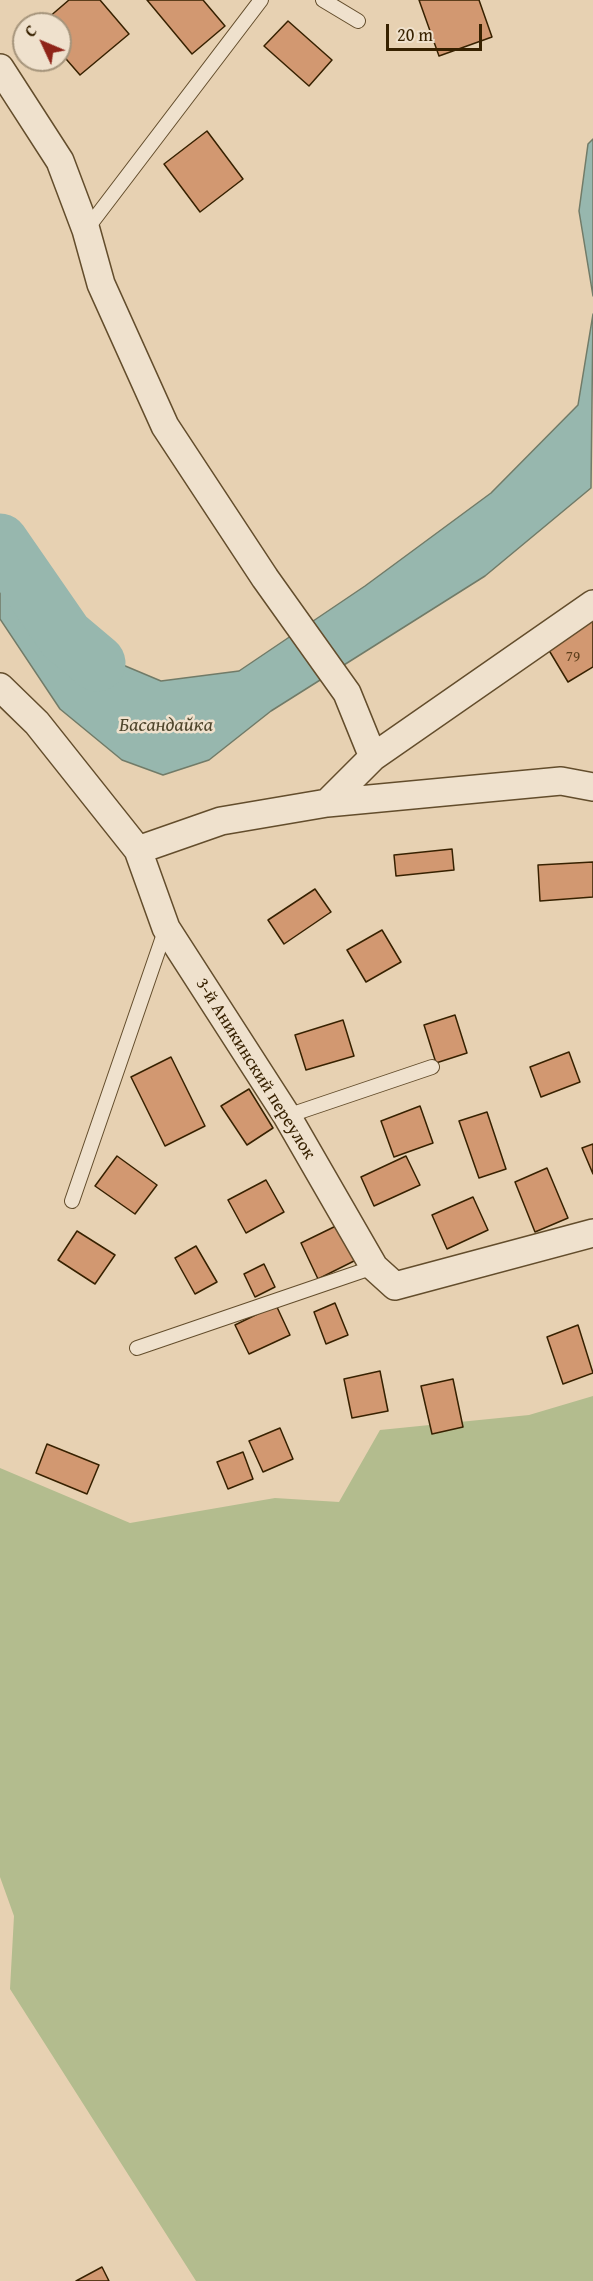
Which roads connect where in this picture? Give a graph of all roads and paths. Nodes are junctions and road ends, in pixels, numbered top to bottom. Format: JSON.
{"nodes":[{"id":1,"x":261,"y":0,"type":"edge"},
{"id":2,"x":322,"y":0,"type":"edge"},
{"id":3,"x":358,"y":21,"type":"dead end"},
{"id":4,"x":0,"y":68,"type":"edge"},
{"id":5,"x":86,"y":230,"type":"junction"},
{"id":6,"x":593,"y":604,"type":"edge"},
{"id":7,"x":0,"y":687,"type":"edge"},
{"id":8,"x":373,"y":757,"type":"junction"},
{"id":9,"x":593,"y":787,"type":"edge"},
{"id":10,"x":327,"y":803,"type":"junction"},
{"id":11,"x":138,"y":850,"type":"junction"},
{"id":12,"x":166,"y":928,"type":"junction"},
{"id":13,"x":432,"y":1067,"type":"dead end"},
{"id":14,"x":287,"y":1116,"type":"junction"},
{"id":15,"x":72,"y":1201,"type":"dead end"},
{"id":16,"x":593,"y":1233,"type":"edge"},
{"id":17,"x":374,"y":1267,"type":"junction"},
{"id":18,"x":137,"y":1348,"type":"dead end"}],
"edges":[{"from":1,"to":5,"type":"lane"},
{"from":2,"to":3,"type":"lane"},
{"from":4,"to":5,"type":"street"},
{"from":5,"to":8,"type":"street"},
{"from":6,"to":8,"type":"street"},
{"from":7,"to":11,"type":"street","name":"3-й Аникинский переулок"},
{"from":8,"to":10,"type":"street"},
{"from":9,"to":10,"type":"street"},
{"from":10,"to":11,"type":"street"},
{"from":11,"to":12,"type":"street","name":"3-й Аникинский переулок"},
{"from":12,"to":14,"type":"street","name":"3-й Аникинский переулок"},
{"from":12,"to":15,"type":"lane"},
{"from":13,"to":14,"type":"lane"},
{"from":14,"to":17,"type":"street","name":"3-й Аникинский переулок"},
{"from":16,"to":17,"type":"street","name":"3-й Аникинский переулок"},
{"from":17,"to":18,"type":"lane"}]}
